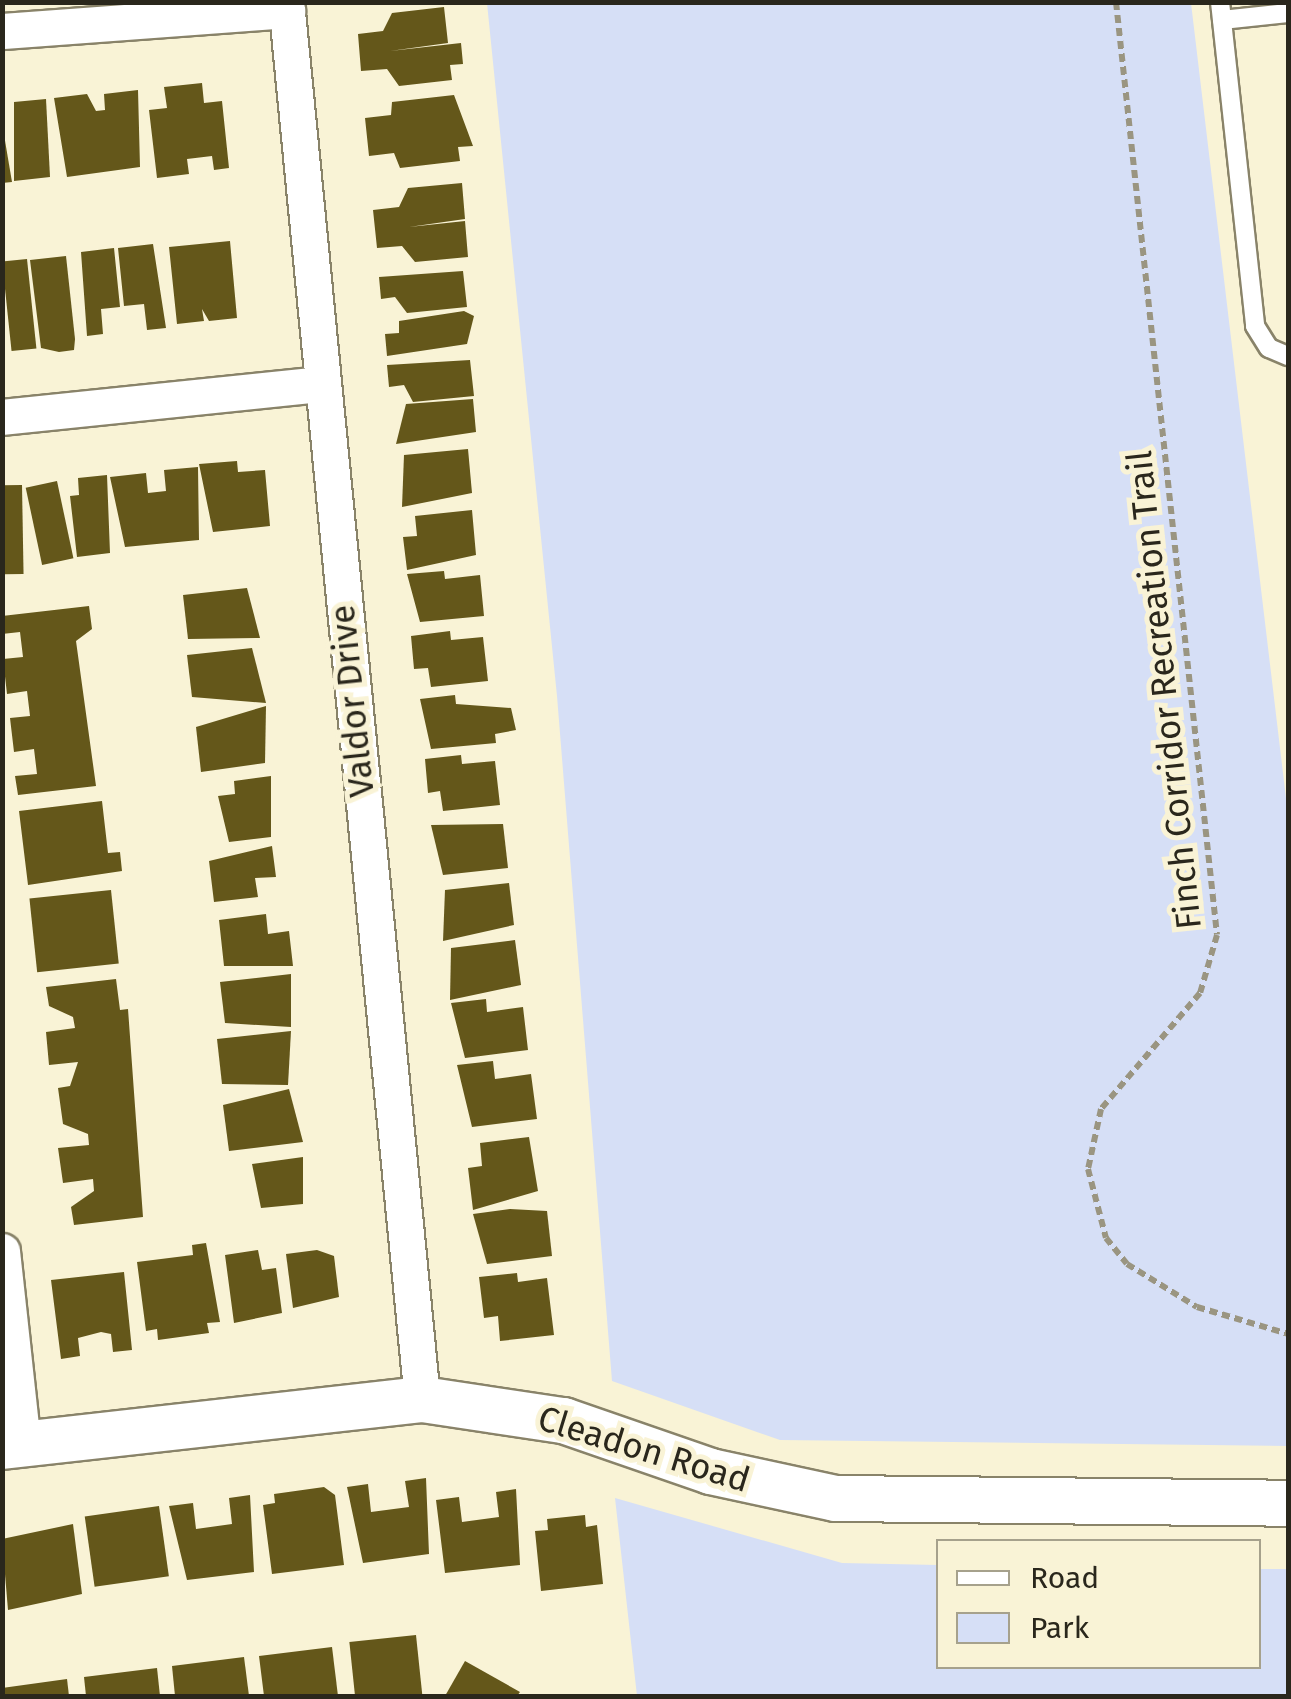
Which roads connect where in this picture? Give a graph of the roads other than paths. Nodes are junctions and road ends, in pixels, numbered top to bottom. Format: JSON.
{"nodes":[{"id":1,"x":286,"y":6,"type":"edge"},
{"id":2,"x":1221,"y":11,"type":"edge"},
{"id":3,"x":1288,"y":13,"type":"edge"},
{"id":4,"x":2,"y":31,"type":"edge"},
{"id":5,"x":1288,"y":356,"type":"edge"},
{"id":6,"x":321,"y":384,"type":"junction"},
{"id":7,"x":2,"y":418,"type":"edge"},
{"id":8,"x":2,"y":1251,"type":"edge"},
{"id":9,"x":422,"y":1399,"type":"junction"},
{"id":10,"x":13,"y":1444,"type":"edge"},
{"id":11,"x":1288,"y":1502,"type":"edge"}],
"edges":[{"from":1,"to":4,"type":"street"},
{"from":1,"to":6,"type":"street","name":"Valdor Drive"},
{"from":2,"to":3,"type":"lane"},
{"from":2,"to":5,"type":"lane"},
{"from":6,"to":7,"type":"street"},
{"from":6,"to":9,"type":"street","name":"Valdor Drive"},
{"from":8,"to":10,"type":"street"},
{"from":9,"to":10,"type":"street","name":"Cleadon Road"},
{"from":9,"to":11,"type":"street","name":"Cleadon Road"}]}
